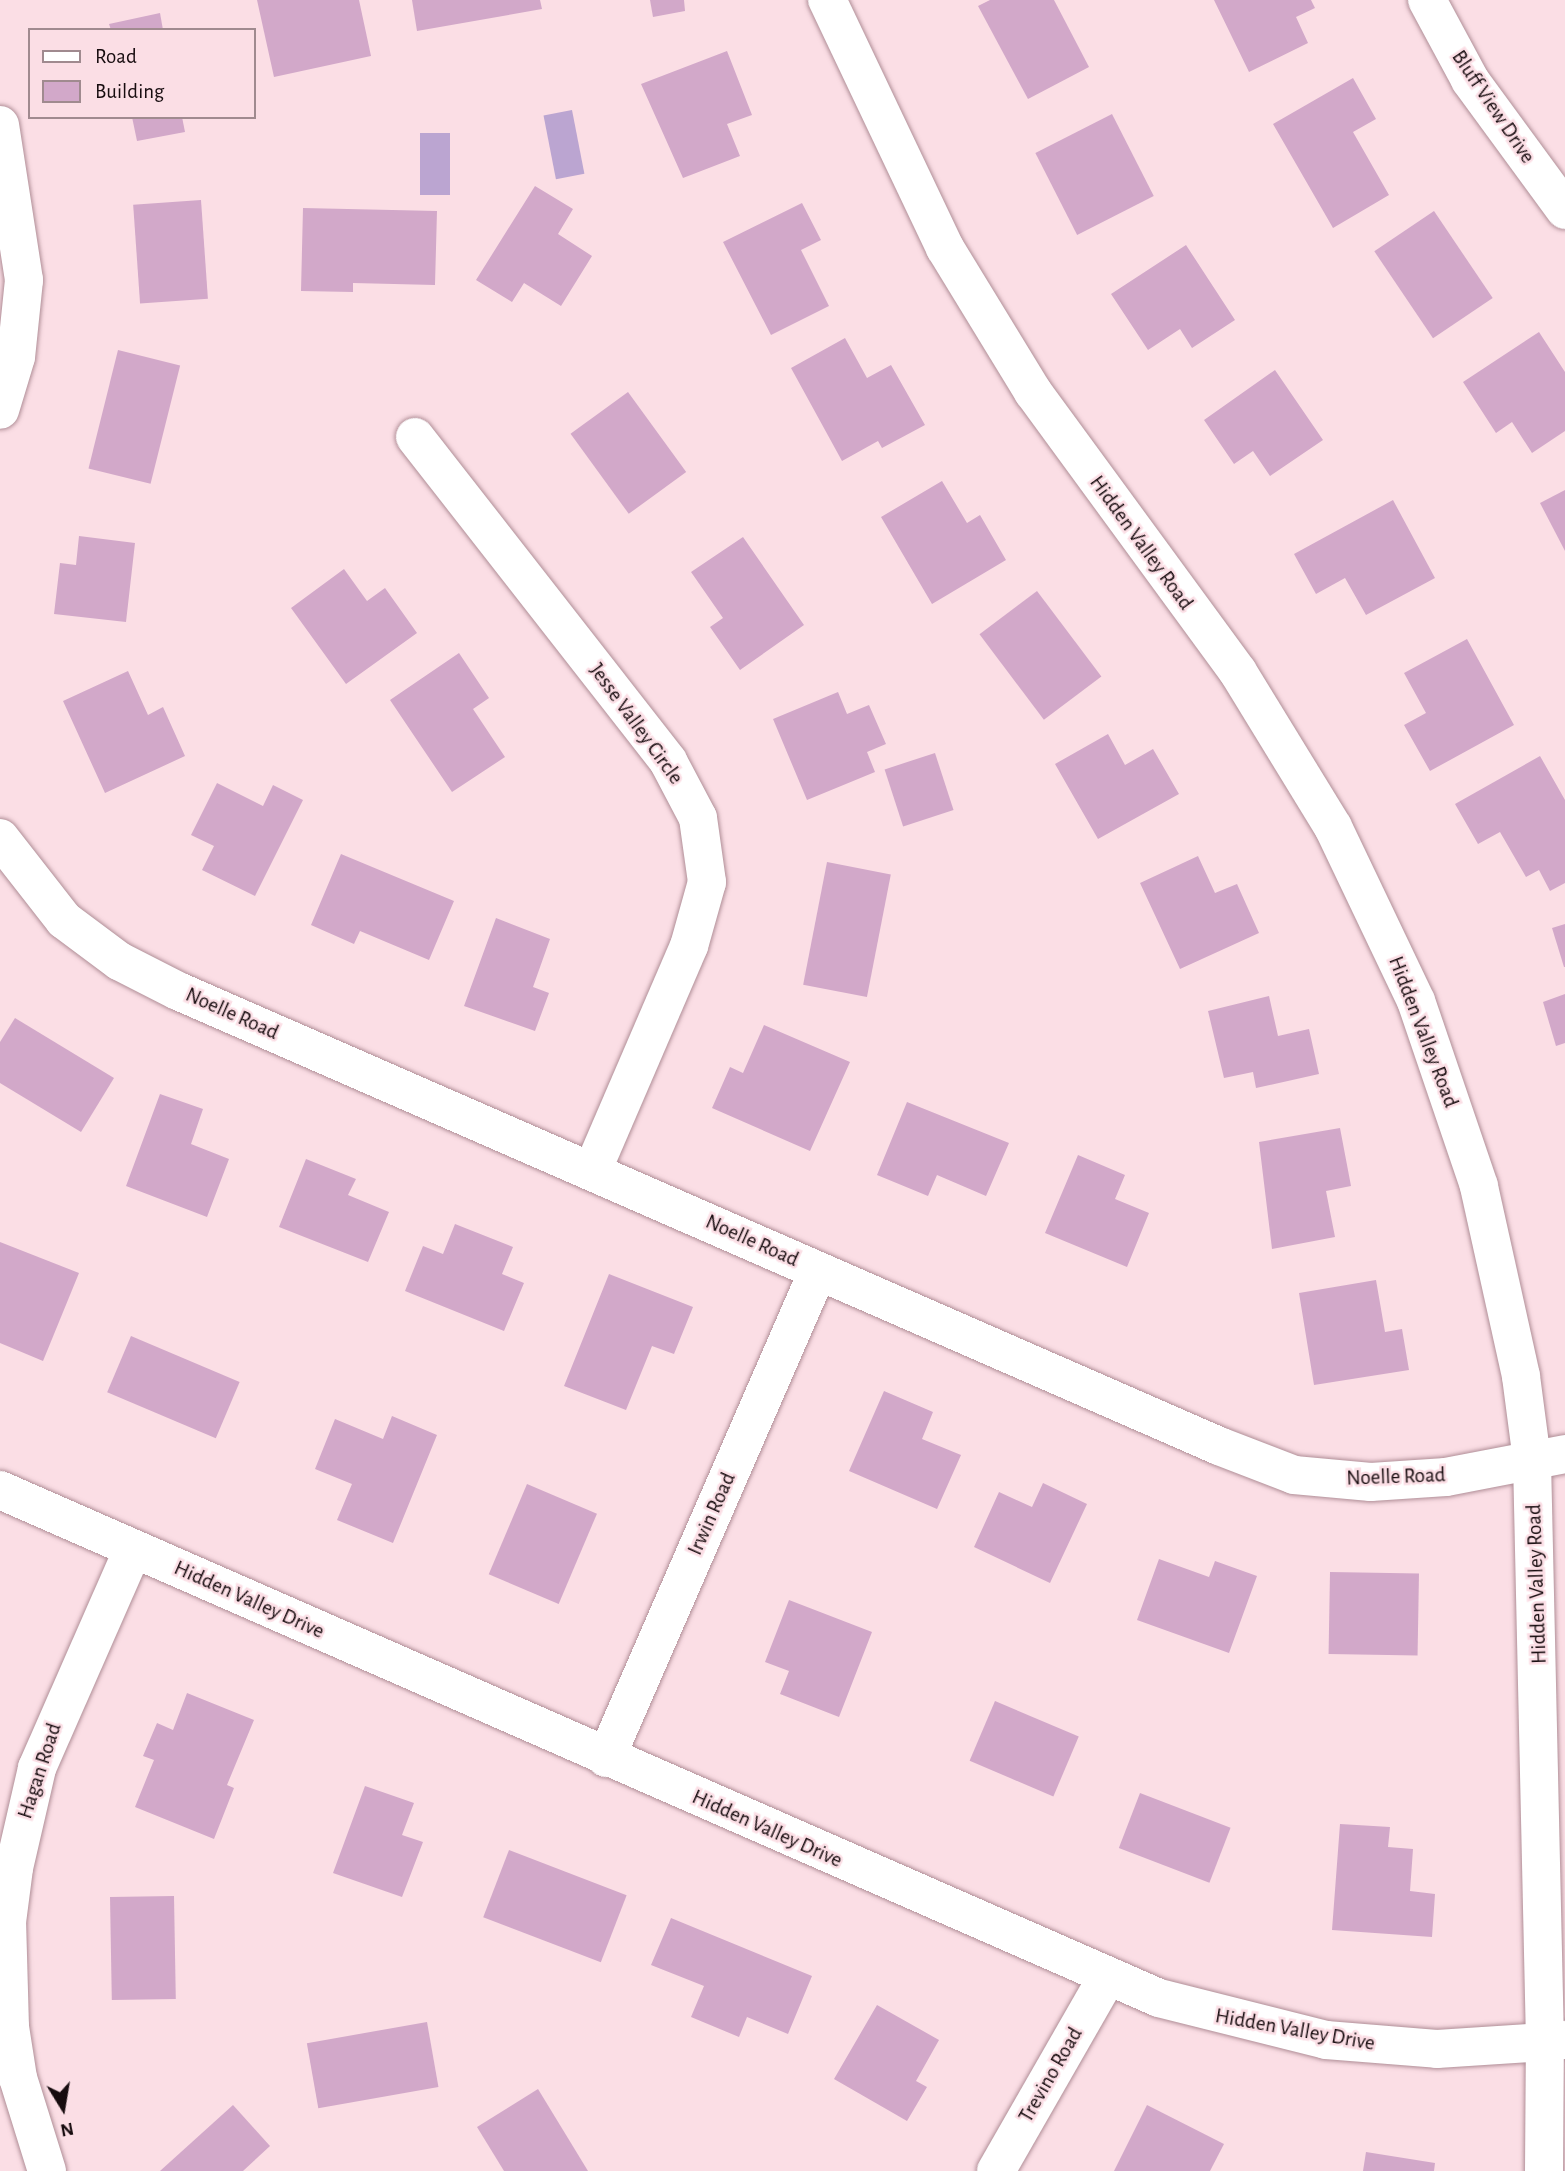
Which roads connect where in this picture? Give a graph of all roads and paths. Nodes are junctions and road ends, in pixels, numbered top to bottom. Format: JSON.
{"nodes":[{"id":1,"x":827,"y":0,"type":"edge"},
{"id":2,"x":1427,"y":0,"type":"edge"},
{"id":3,"x":0,"y":125,"type":"edge"},
{"id":4,"x":1565,"y":211,"type":"edge"},
{"id":5,"x":0,"y":410,"type":"edge"},
{"id":6,"x":415,"y":437,"type":"dead end"},
{"id":7,"x":0,"y":838,"type":"edge"},
{"id":8,"x":592,"y":1171,"type":"junction"},
{"id":9,"x":818,"y":1271,"type":"junction"},
{"id":10,"x":1549,"y":1457,"type":"edge"},
{"id":11,"x":0,"y":1490,"type":"edge"},
{"id":12,"x":133,"y":1549,"type":"junction"},
{"id":13,"x":606,"y":1758,"type":"junction"},
{"id":14,"x":1106,"y":1979,"type":"junction"},
{"id":15,"x":1555,"y":2041,"type":"edge"},
{"id":16,"x":47,"y":2171,"type":"edge"},
{"id":17,"x":996,"y":2171,"type":"edge"},
{"id":18,"x":1544,"y":2171,"type":"edge"}],
"edges":[{"from":1,"to":10,"type":"street","name":"Hidden Valley Road"},
{"from":2,"to":4,"type":"street","name":"Bluff View Drive"},
{"from":3,"to":5,"type":"street"},
{"from":6,"to":8,"type":"street","name":"Jesse Valley Circle"},
{"from":7,"to":8,"type":"street","name":"Noelle Road"},
{"from":8,"to":9,"type":"street","name":"Noelle Road"},
{"from":9,"to":10,"type":"street","name":"Noelle Road"},
{"from":9,"to":13,"type":"street","name":"Irwin Road"},
{"from":10,"to":15,"type":"street","name":"Hidden Valley Road"},
{"from":11,"to":12,"type":"street","name":"Hidden Valley Drive"},
{"from":12,"to":13,"type":"street","name":"Hidden Valley Drive"},
{"from":12,"to":16,"type":"street","name":"Hagan Road"},
{"from":13,"to":14,"type":"street","name":"Hidden Valley Drive"},
{"from":14,"to":15,"type":"street","name":"Hidden Valley Drive"},
{"from":14,"to":17,"type":"street","name":"Trevino Road"},
{"from":15,"to":18,"type":"street","name":"Hidden Valley Road"}]}
